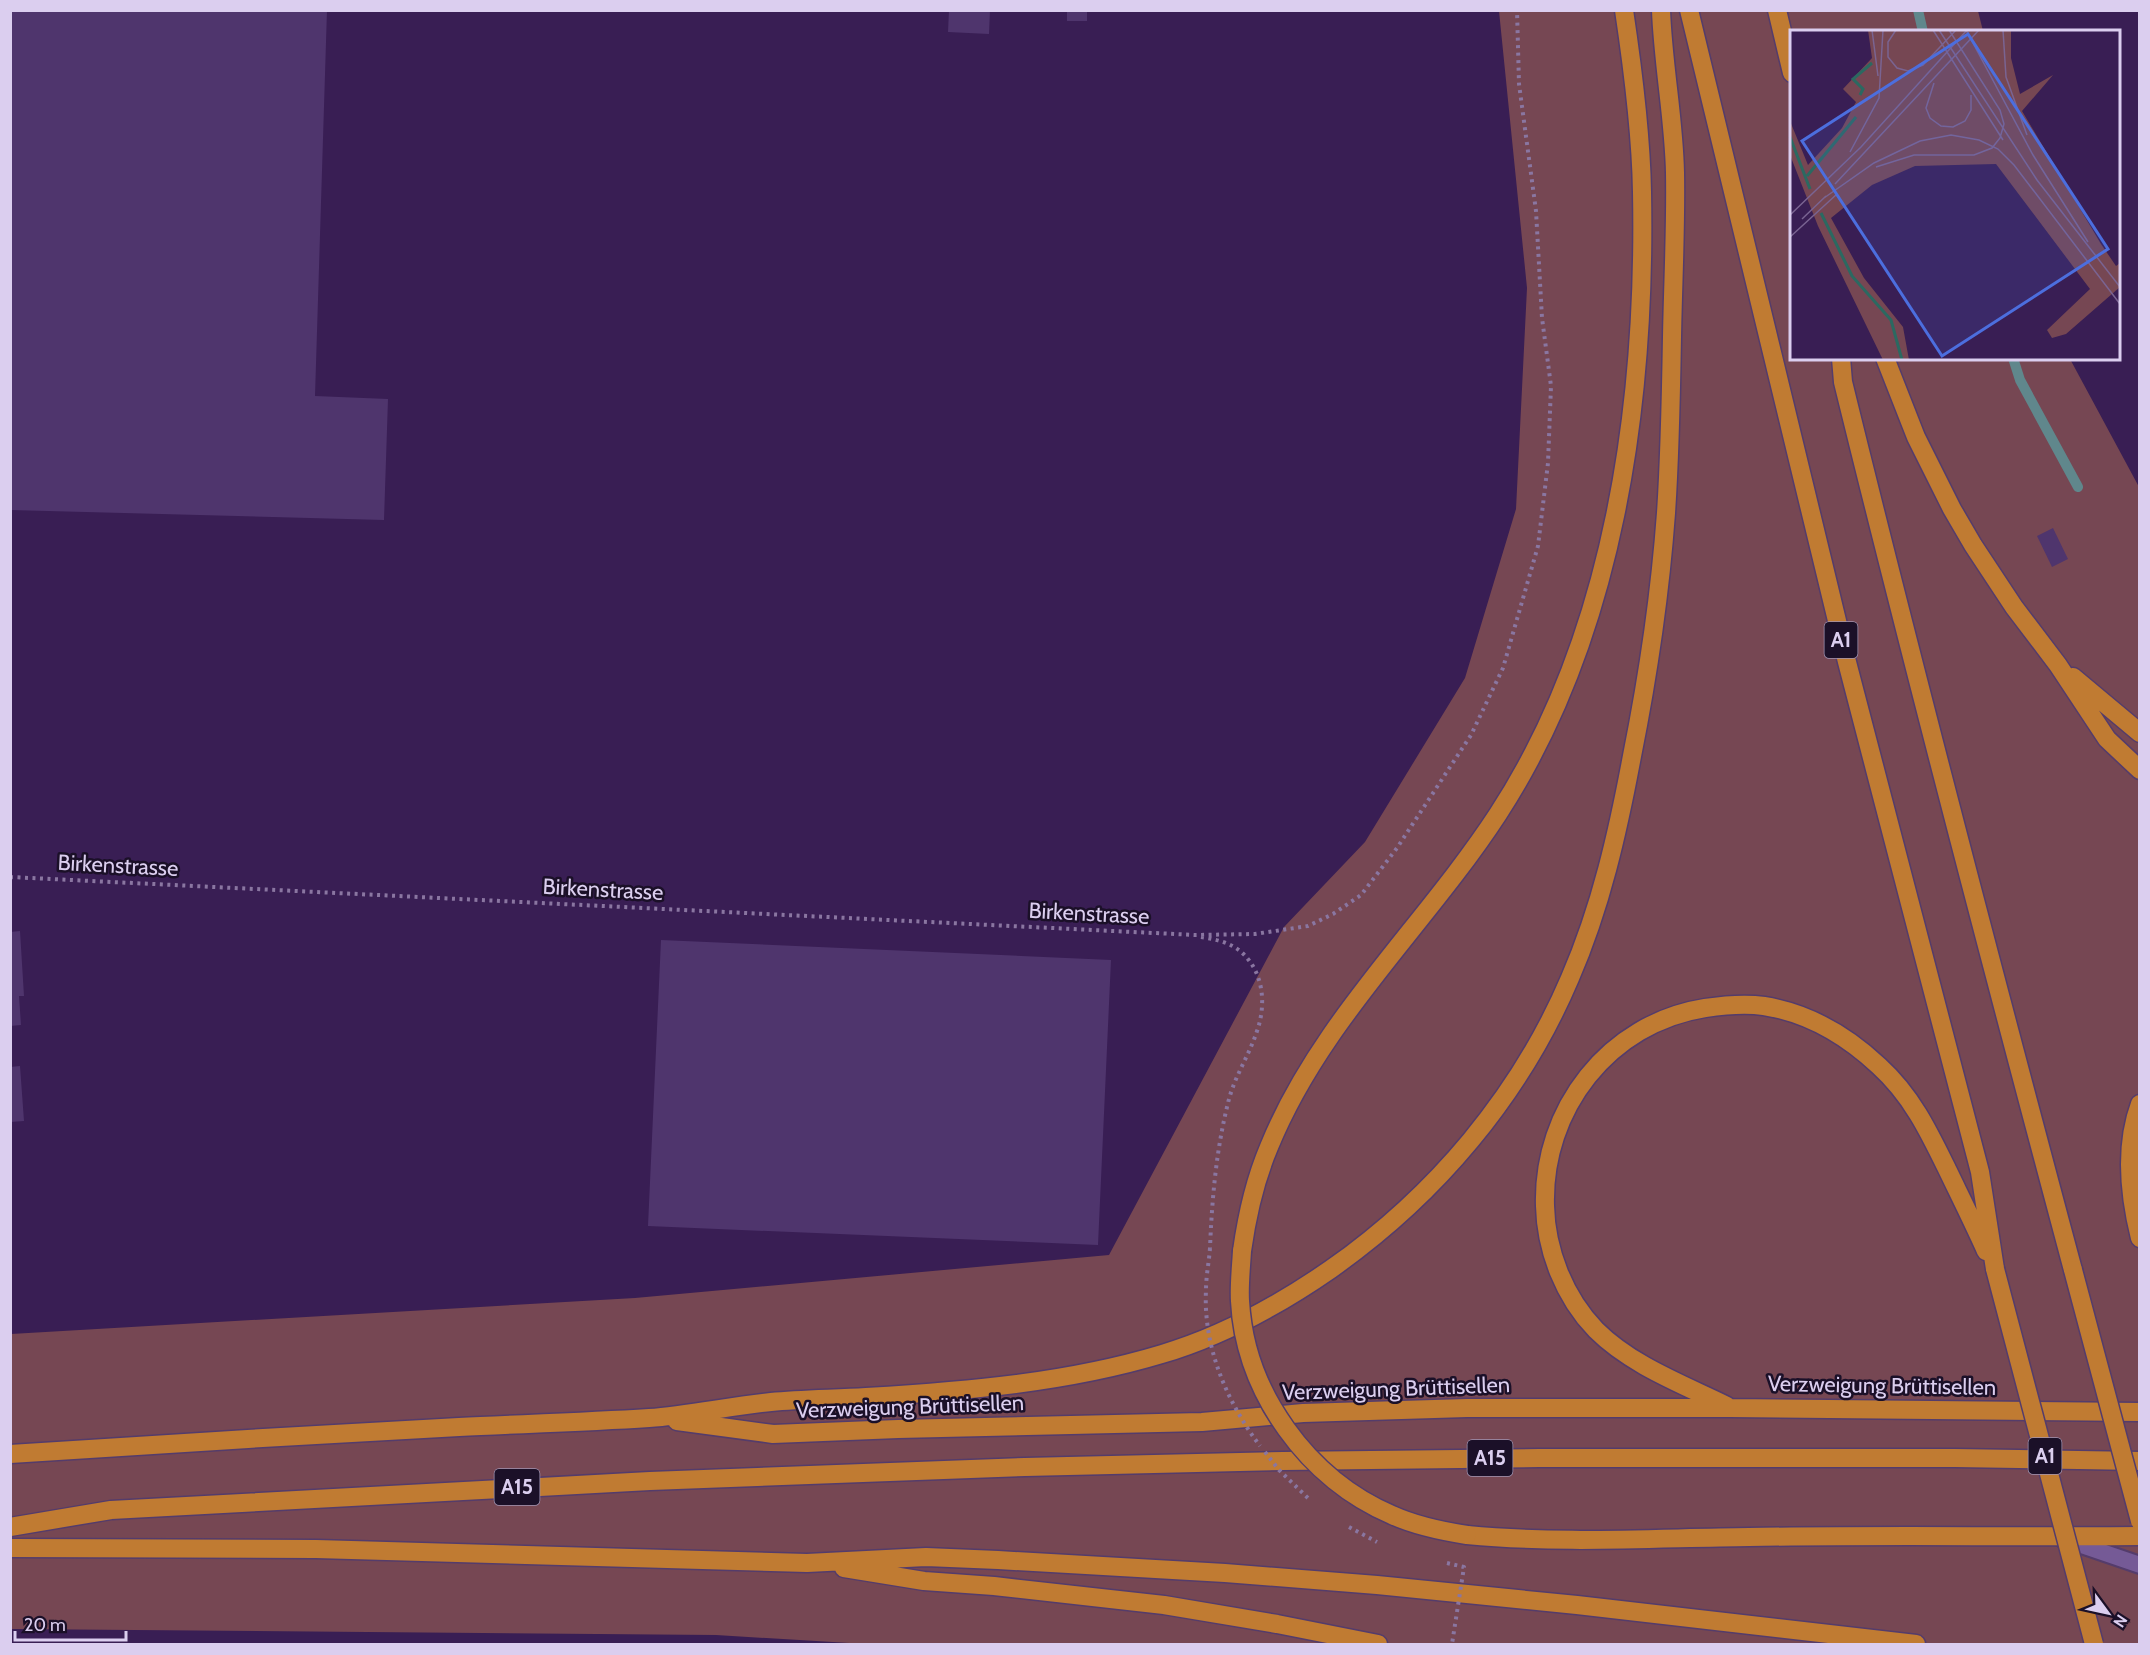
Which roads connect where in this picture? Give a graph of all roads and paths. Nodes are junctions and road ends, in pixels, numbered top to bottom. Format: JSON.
{"nodes":[{"id":1,"x":1517,"y":10,"type":"edge"},
{"id":2,"x":1624,"y":10,"type":"edge"},
{"id":3,"x":1660,"y":10,"type":"edge"},
{"id":4,"x":1689,"y":10,"type":"edge"},
{"id":5,"x":1778,"y":10,"type":"edge"},
{"id":6,"x":1790,"y":68,"type":"edge"},
{"id":7,"x":1841,"y":360,"type":"edge"},
{"id":8,"x":1886,"y":360,"type":"edge"},
{"id":9,"x":2058,"y":665,"type":"junction"},
{"id":10,"x":2139,"y":733,"type":"edge"},
{"id":11,"x":2139,"y":770,"type":"edge"},
{"id":12,"x":10,"y":877,"type":"edge"},
{"id":13,"x":1195,"y":935,"type":"junction"},
{"id":14,"x":2139,"y":1104,"type":"edge"},
{"id":15,"x":2139,"y":1238,"type":"edge"},
{"id":16,"x":1210,"y":1248,"type":"dead end"},
{"id":17,"x":1995,"y":1269,"type":"junction"},
{"id":18,"x":1730,"y":1408,"type":"junction"},
{"id":19,"x":2139,"y":1412,"type":"edge"},
{"id":20,"x":655,"y":1417,"type":"junction"},
{"id":21,"x":10,"y":1454,"type":"edge"},
{"id":22,"x":2139,"y":1461,"type":"edge"},
{"id":23,"x":2139,"y":1521,"type":"edge"},
{"id":24,"x":10,"y":1527,"type":"edge"},
{"id":25,"x":2057,"y":1536,"type":"junction"},
{"id":26,"x":2139,"y":1536,"type":"edge"},
{"id":27,"x":10,"y":1548,"type":"edge"},
{"id":28,"x":807,"y":1563,"type":"junction"},
{"id":29,"x":2139,"y":1565,"type":"edge"},
{"id":30,"x":1378,"y":1644,"type":"edge"},
{"id":31,"x":1916,"y":1644,"type":"edge"},
{"id":32,"x":2094,"y":1644,"type":"edge"}],
"edges":[{"from":1,"to":13,"type":"path"},
{"from":2,"to":25,"type":"highway","bridge":true},
{"from":3,"to":20,"type":"highway"},
{"from":4,"to":17,"type":"highway","number":"A1"},
{"from":5,"to":6,"type":"highway"},
{"from":7,"to":23,"type":"highway","bridge":true},
{"from":8,"to":9,"type":"highway"},
{"from":9,"to":10,"type":"highway"},
{"from":9,"to":11,"type":"highway"},
{"from":12,"to":13,"type":"path","name":"Birkenstrasse"},
{"from":13,"to":16,"type":"path"},
{"from":14,"to":15,"type":"highway"},
{"from":17,"to":18,"type":"highway"},
{"from":17,"to":32,"type":"highway","number":"A1","bridge":true},
{"from":18,"to":19,"type":"highway","name":"Verzweigung Brüttisellen","number":"A15"},
{"from":18,"to":20,"type":"highway","name":"Verzweigung Brüttisellen","number":"A15"},
{"from":20,"to":21,"type":"highway","number":"A15"},
{"from":22,"to":24,"type":"highway","number":"A15"},
{"from":25,"to":26,"type":"highway"},
{"from":25,"to":29,"type":"lane"},
{"from":27,"to":28,"type":"highway"},
{"from":28,"to":30,"type":"highway"},
{"from":28,"to":31,"type":"highway"}]}
